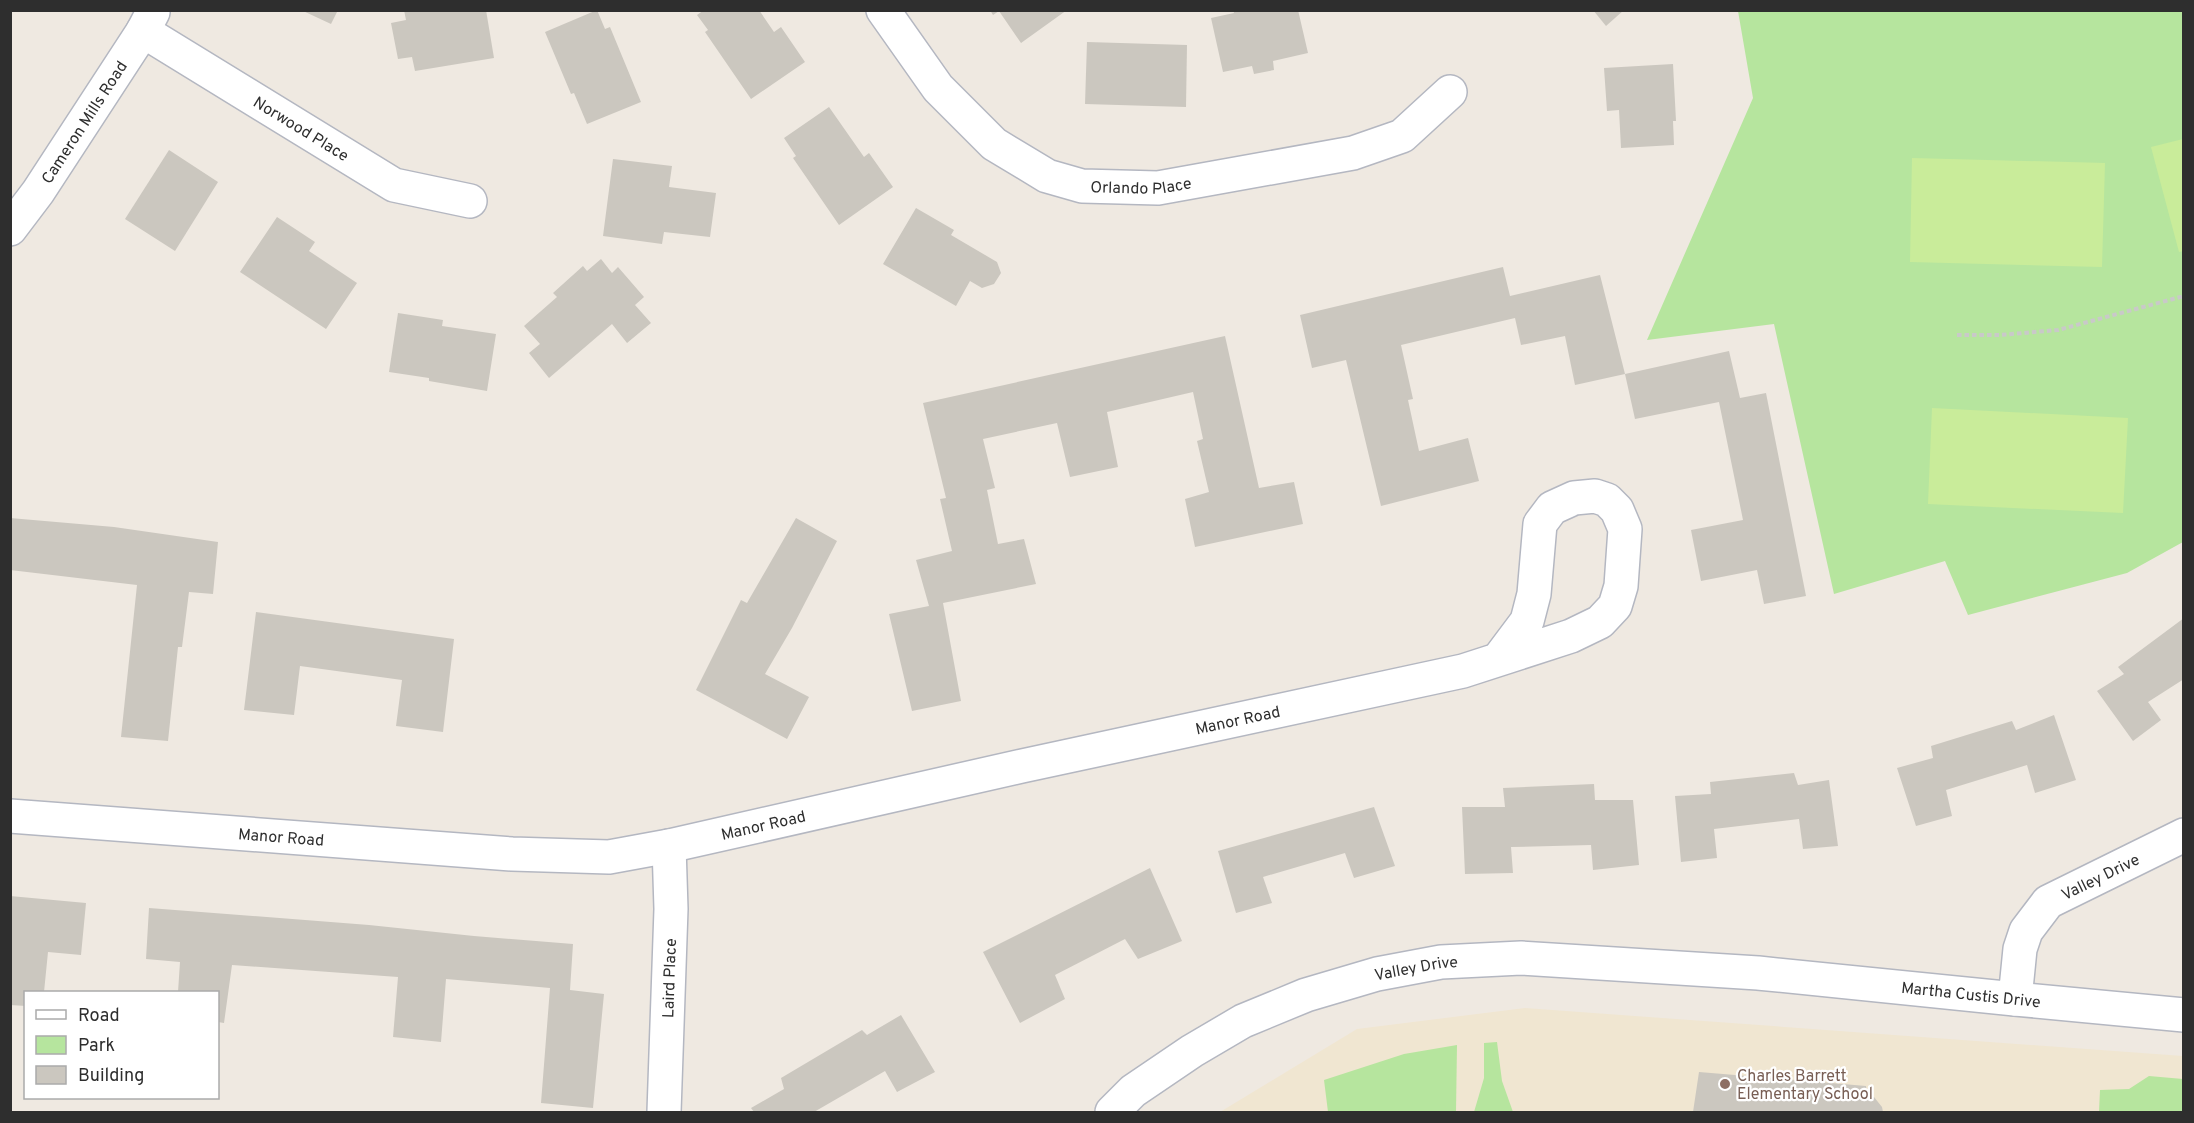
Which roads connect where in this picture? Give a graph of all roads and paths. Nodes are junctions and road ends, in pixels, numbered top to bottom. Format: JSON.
{"nodes":[{"id":1,"x":883,"y":10,"type":"edge"},
{"id":2,"x":148,"y":21,"type":"edge"},
{"id":3,"x":1450,"y":92,"type":"dead end"},
{"id":4,"x":470,"y":201,"type":"dead end"},
{"id":5,"x":10,"y":229,"type":"edge"},
{"id":6,"x":2184,"y":296,"type":"edge"},
{"id":7,"x":1957,"y":335,"type":"dead end"},
{"id":8,"x":1500,"y":657,"type":"junction"},
{"id":9,"x":10,"y":816,"type":"edge"},
{"id":10,"x":2184,"y":835,"type":"edge"},
{"id":11,"x":669,"y":846,"type":"junction"},
{"id":12,"x":1758,"y":973,"type":"joint"},
{"id":13,"x":2015,"y":999,"type":"junction"},
{"id":14,"x":2184,"y":1015,"type":"edge"},
{"id":15,"x":664,"y":1113,"type":"edge"},
{"id":16,"x":1112,"y":1113,"type":"edge"}],
"edges":[{"from":1,"to":3,"type":"street","name":"Orlando Place"},
{"from":2,"to":4,"type":"street","name":"Norwood Place"},
{"from":2,"to":5,"type":"street","name":"Cameron Mills Road"},
{"from":6,"to":7,"type":"path"},
{"from":8,"to":8,"type":"street","name":"Manor Road"},
{"from":8,"to":11,"type":"street","name":"Manor Road"},
{"from":9,"to":11,"type":"street","name":"Manor Road"},
{"from":10,"to":13,"type":"street","name":"Valley Drive"},
{"from":11,"to":15,"type":"street","name":"Laird Place"},
{"from":12,"to":13,"type":"street","name":"Martha Custis Drive"},
{"from":12,"to":16,"type":"street","name":"Valley Drive"},
{"from":13,"to":14,"type":"street","name":"Martha Custis Drive"}]}
